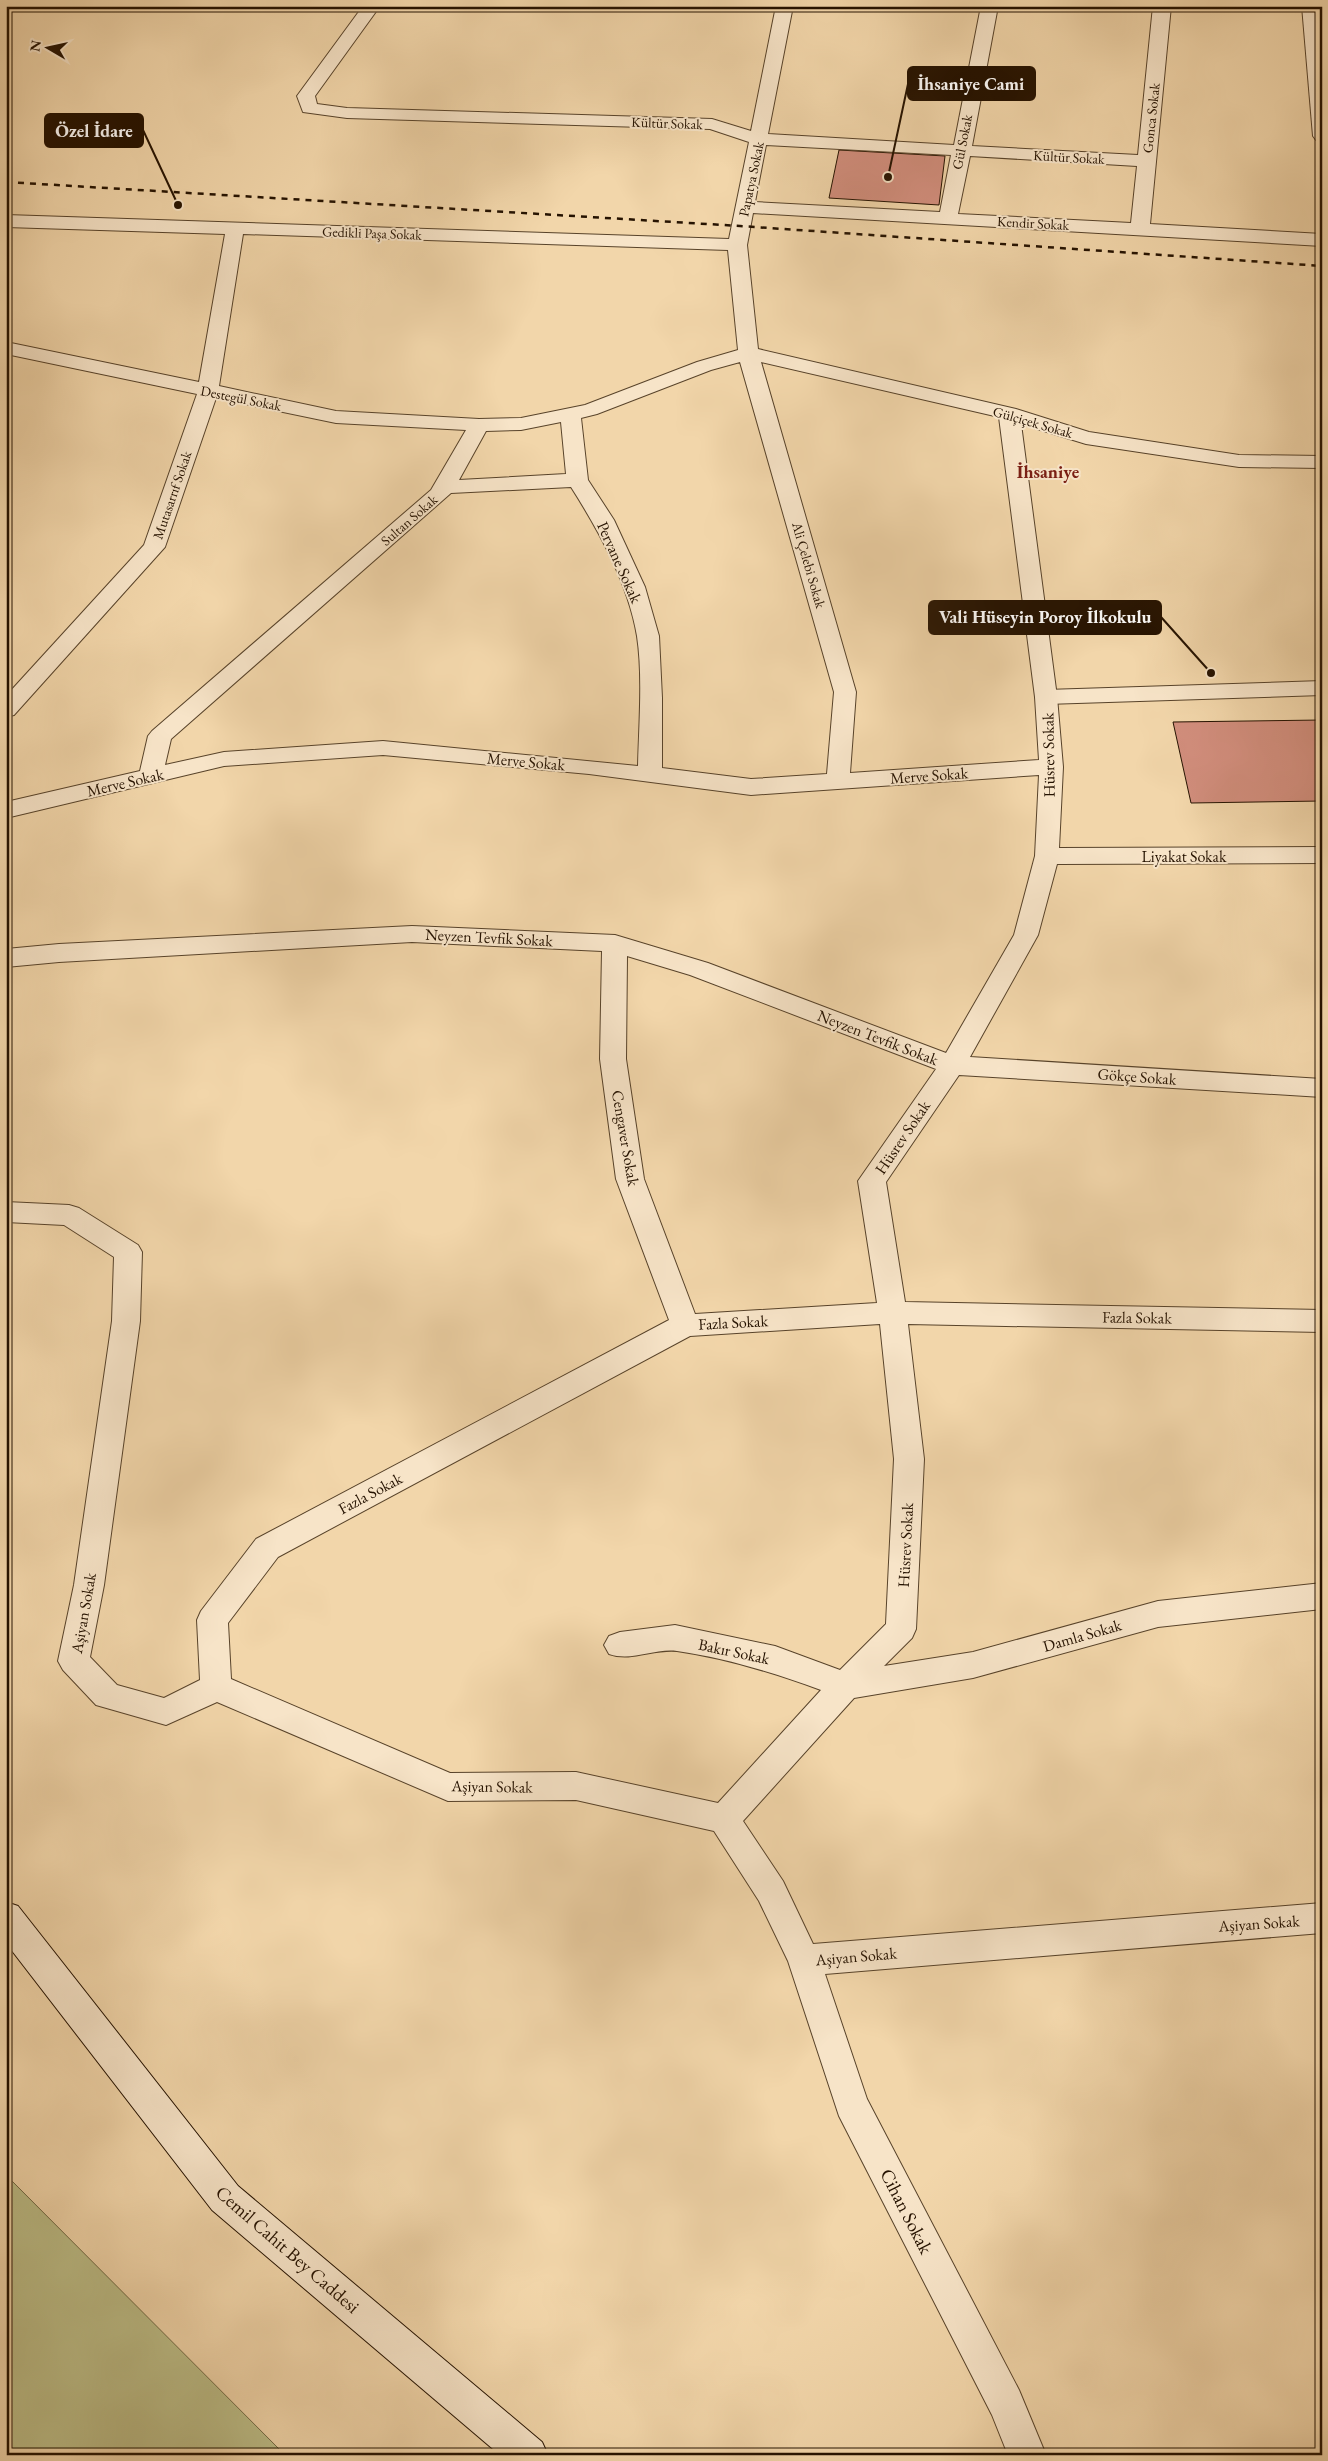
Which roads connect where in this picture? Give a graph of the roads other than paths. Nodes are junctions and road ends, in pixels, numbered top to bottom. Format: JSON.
{"nodes":[{"id":1,"x":372,"y":6,"type":"edge"},
{"id":2,"x":785,"y":6,"type":"edge"},
{"id":3,"x":990,"y":6,"type":"edge"},
{"id":4,"x":1162,"y":6,"type":"edge"},
{"id":5,"x":1311,"y":6,"type":"edge"},
{"id":6,"x":1321,"y":116,"type":"edge"},
{"id":7,"x":1322,"y":136,"type":"edge"},
{"id":8,"x":759,"y":139,"type":"junction"},
{"id":9,"x":960,"y":150,"type":"junction"},
{"id":10,"x":1147,"y":161,"type":"junction"},
{"id":11,"x":745,"y":207,"type":"junction"},
{"id":12,"x":948,"y":218,"type":"junction"},
{"id":13,"x":6,"y":221,"type":"edge"},
{"id":14,"x":235,"y":228,"type":"junction"},
{"id":15,"x":1140,"y":230,"type":"junction"},
{"id":16,"x":1322,"y":240,"type":"edge"},
{"id":17,"x":737,"y":245,"type":"junction"},
{"id":18,"x":6,"y":348,"type":"edge"},
{"id":19,"x":748,"y":353,"type":"junction"},
{"id":20,"x":208,"y":391,"type":"junction"},
{"id":21,"x":1009,"y":413,"type":"junction"},
{"id":22,"x":570,"y":414,"type":"junction"},
{"id":23,"x":479,"y":425,"type":"junction"},
{"id":24,"x":1322,"y":462,"type":"edge"},
{"id":25,"x":577,"y":480,"type":"junction"},
{"id":26,"x":443,"y":487,"type":"junction"},
{"id":27,"x":1322,"y":688,"type":"edge"},
{"id":28,"x":1046,"y":697,"type":"junction"},
{"id":29,"x":6,"y":710,"type":"edge"},
{"id":30,"x":1051,"y":766,"type":"junction"},
{"id":31,"x":650,"y":775,"type":"junction"},
{"id":32,"x":151,"y":776,"type":"junction"},
{"id":33,"x":838,"y":781,"type":"junction"},
{"id":34,"x":6,"y":810,"type":"edge"},
{"id":35,"x":1322,"y":855,"type":"edge"},
{"id":36,"x":1047,"y":856,"type":"junction"},
{"id":37,"x":615,"y":943,"type":"junction"},
{"id":38,"x":6,"y":958,"type":"edge"},
{"id":39,"x":952,"y":1065,"type":"junction"},
{"id":40,"x":1322,"y":1088,"type":"edge"},
{"id":41,"x":6,"y":1212,"type":"edge"},
{"id":42,"x":893,"y":1313,"type":"junction"},
{"id":43,"x":1322,"y":1321,"type":"edge"},
{"id":44,"x":685,"y":1325,"type":"junction"},
{"id":45,"x":1322,"y":1596,"type":"edge"},
{"id":46,"x":620,"y":1644,"type":"dead end"},
{"id":47,"x":845,"y":1686,"type":"junction"},
{"id":48,"x":216,"y":1687,"type":"junction"},
{"id":49,"x":724,"y":1818,"type":"junction"},
{"id":50,"x":6,"y":1917,"type":"edge"},
{"id":51,"x":1322,"y":1918,"type":"edge"},
{"id":52,"x":804,"y":1960,"type":"junction"},
{"id":53,"x":529,"y":2455,"type":"edge"},
{"id":54,"x":1027,"y":2455,"type":"edge"}],
"edges":[{"from":1,"to":8,"type":"street","name":"Kültür Sokak"},
{"from":2,"to":8,"type":"street","name":"Papatya Sokak"},
{"from":3,"to":9,"type":"street","name":"Gül Sokak"},
{"from":4,"to":10,"type":"street","name":"Gonca Sokak"},
{"from":5,"to":6,"type":"street"},
{"from":6,"to":7,"type":"street"},
{"from":8,"to":9,"type":"street","name":"Kültür Sokak"},
{"from":8,"to":11,"type":"street","name":"Papatya Sokak"},
{"from":9,"to":10,"type":"street","name":"Kültür Sokak"},
{"from":9,"to":12,"type":"street","name":"Gül Sokak"},
{"from":10,"to":15,"type":"street","name":"Gonca Sokak"},
{"from":11,"to":12,"type":"street","name":"Kendir Sokak"},
{"from":11,"to":17,"type":"street","name":"Papatya Sokak"},
{"from":12,"to":15,"type":"street","name":"Kendir Sokak"},
{"from":13,"to":14,"type":"street","name":"Gedikli Paşa Sokak"},
{"from":14,"to":17,"type":"street","name":"Gedikli Paşa Sokak"},
{"from":14,"to":20,"type":"street","name":"Mutasarrıf Sokak"},
{"from":15,"to":16,"type":"street","name":"Kendir Sokak"},
{"from":17,"to":19,"type":"street","name":"Papatya Sokak"},
{"from":18,"to":20,"type":"street","name":"Destegül Sokak"},
{"from":19,"to":21,"type":"street","name":"Gülçiçek Sokak"},
{"from":19,"to":22,"type":"street"},
{"from":19,"to":33,"type":"street","name":"Ali Çelebi Sokak"},
{"from":20,"to":23,"type":"street","name":"Destegül Sokak"},
{"from":20,"to":29,"type":"street","name":"Mutasarrıf Sokak"},
{"from":21,"to":24,"type":"street","name":"Gülçiçek Sokak"},
{"from":21,"to":28,"type":"street","name":"Hüsrev Sokak"},
{"from":22,"to":23,"type":"street"},
{"from":22,"to":25,"type":"street","name":"Pervane Sokak"},
{"from":23,"to":26,"type":"street","name":"Sultan Sokak"},
{"from":25,"to":26,"type":"street"},
{"from":25,"to":31,"type":"street","name":"Pervane Sokak"},
{"from":26,"to":32,"type":"street","name":"Sultan Sokak"},
{"from":27,"to":28,"type":"street"},
{"from":28,"to":30,"type":"street","name":"Hüsrev Sokak"},
{"from":30,"to":33,"type":"street","name":"Merve Sokak"},
{"from":30,"to":36,"type":"street","name":"Hüsrev Sokak"},
{"from":31,"to":32,"type":"street","name":"Merve Sokak"},
{"from":31,"to":33,"type":"street","name":"Merve Sokak"},
{"from":32,"to":34,"type":"street","name":"Merve Sokak"},
{"from":35,"to":36,"type":"street","name":"Liyakat Sokak"},
{"from":36,"to":39,"type":"street","name":"Hüsrev Sokak"},
{"from":37,"to":38,"type":"street","name":"Neyzen Tevfik Sokak"},
{"from":37,"to":39,"type":"street","name":"Neyzen Tevfik Sokak"},
{"from":37,"to":44,"type":"street","name":"Cengaver Sokak"},
{"from":39,"to":40,"type":"street","name":"Gökçe Sokak"},
{"from":39,"to":42,"type":"street","name":"Hüsrev Sokak"},
{"from":41,"to":48,"type":"street","name":"Aşiyan Sokak"},
{"from":42,"to":43,"type":"street","name":"Fazla Sokak"},
{"from":42,"to":44,"type":"street","name":"Fazla Sokak"},
{"from":42,"to":47,"type":"street","name":"Hüsrev Sokak"},
{"from":44,"to":48,"type":"street","name":"Fazla Sokak"},
{"from":45,"to":47,"type":"street","name":"Damla Sokak"},
{"from":46,"to":47,"type":"street","name":"Bakır Sokak"},
{"from":47,"to":49,"type":"street","name":"Hüsrev Sokak"},
{"from":48,"to":49,"type":"street","name":"Aşiyan Sokak"},
{"from":49,"to":52,"type":"street","name":"Aşiyan Sokak"},
{"from":50,"to":53,"type":"street","name":"Cemil Cahit Bey Caddesi"},
{"from":51,"to":52,"type":"street","name":"Aşiyan Sokak"},
{"from":52,"to":54,"type":"street","name":"Cihan Sokak"}]}
